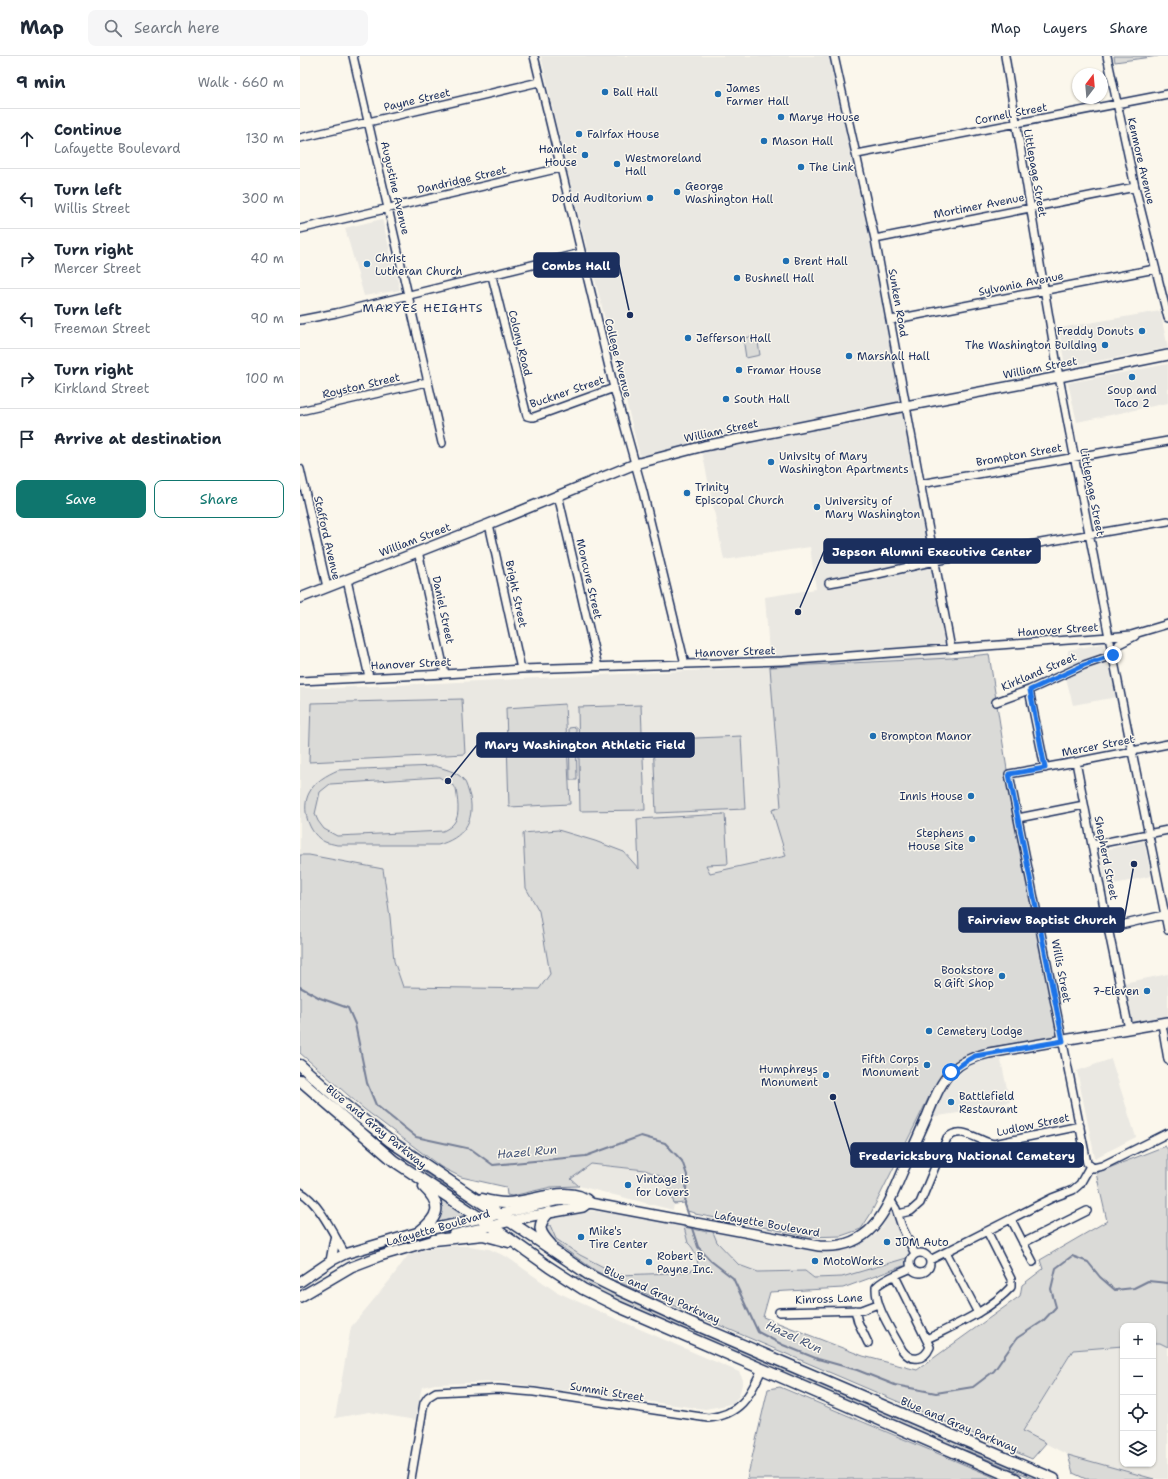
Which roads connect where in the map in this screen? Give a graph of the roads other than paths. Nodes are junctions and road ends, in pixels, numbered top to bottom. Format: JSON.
{"nodes":[{"id":1,"x":353,"y":56,"type":"edge"},
{"id":2,"x":534,"y":56,"type":"edge"},
{"id":3,"x":834,"y":56,"type":"edge"},
{"id":4,"x":1005,"y":56,"type":"edge"},
{"id":5,"x":1107,"y":56,"type":"edge"},
{"id":6,"x":539,"y":82,"type":"junction"},
{"id":7,"x":1168,"y":94,"type":"edge"},
{"id":8,"x":1116,"y":104,"type":"junction"},
{"id":9,"x":368,"y":122,"type":"junction"},
{"id":10,"x":1016,"y":124,"type":"junction"},
{"id":11,"x":300,"y":138,"type":"edge"},
{"id":12,"x":858,"y":154,"type":"junction"},
{"id":13,"x":560,"y":168,"type":"junction"},
{"id":14,"x":1135,"y":187,"type":"junction"},
{"id":15,"x":1030,"y":207,"type":"junction"},
{"id":16,"x":388,"y":209,"type":"junction"},
{"id":17,"x":300,"y":229,"type":"edge"},
{"id":18,"x":876,"y":239,"type":"junction"},
{"id":19,"x":581,"y":253,"type":"junction"},
{"id":20,"x":1155,"y":269,"type":"junction"},
{"id":21,"x":492,"y":276,"type":"junction"},
{"id":22,"x":1044,"y":291,"type":"junction"},
{"id":23,"x":408,"y":295,"type":"junction"},
{"id":24,"x":1168,"y":318,"type":"edge"},
{"id":25,"x":300,"y":320,"type":"edge"},
{"id":26,"x":890,"y":320,"type":"junction"},
{"id":27,"x":1168,"y":355,"type":"edge"},
{"id":28,"x":1060,"y":377,"type":"junction"},
{"id":29,"x":427,"y":382,"type":"junction"},
{"id":30,"x":614,"y":388,"type":"junction"},
{"id":31,"x":906,"y":406,"type":"junction"},
{"id":32,"x":300,"y":411,"type":"edge"},
{"id":33,"x":528,"y":416,"type":"joint"},
{"id":34,"x":1168,"y":441,"type":"edge"},
{"id":35,"x":442,"y":443,"type":"dead end"},
{"id":36,"x":1075,"y":457,"type":"junction"},
{"id":37,"x":635,"y":464,"type":"junction"},
{"id":38,"x":300,"y":469,"type":"edge"},
{"id":39,"x":920,"y":484,"type":"junction"},
{"id":40,"x":558,"y":495,"type":"junction"},
{"id":41,"x":304,"y":501,"type":"edge"},
{"id":42,"x":1168,"y":521,"type":"edge"},
{"id":43,"x":489,"y":524,"type":"junction"},
{"id":44,"x":1090,"y":535,"type":"junction"},
{"id":45,"x":418,"y":552,"type":"junction"},
{"id":46,"x":934,"y":561,"type":"junction"},
{"id":47,"x":347,"y":580,"type":"junction"},
{"id":48,"x":829,"y":583,"type":"dead end"},
{"id":49,"x":327,"y":588,"type":"junction"},
{"id":50,"x":300,"y":598,"type":"edge"},
{"id":51,"x":1168,"y":624,"type":"edge"},
{"id":52,"x":1142,"y":632,"type":"junction"},
{"id":53,"x":1109,"y":638,"type":"junction"},
{"id":54,"x":951,"y":649,"type":"junction"},
{"id":55,"x":1113,"y":655,"type":"junction"},
{"id":56,"x":685,"y":664,"type":"junction"},
{"id":57,"x":598,"y":667,"type":"junction"},
{"id":58,"x":521,"y":669,"type":"junction"},
{"id":59,"x":445,"y":674,"type":"junction"},
{"id":60,"x":369,"y":677,"type":"junction"},
{"id":61,"x":300,"y":681,"type":"edge"},
{"id":62,"x":1030,"y":690,"type":"junction"},
{"id":63,"x":996,"y":702,"type":"dead end"},
{"id":64,"x":1168,"y":744,"type":"edge"},
{"id":65,"x":1132,"y":751,"type":"junction"},
{"id":66,"x":1076,"y":762,"type":"junction"},
{"id":67,"x":1045,"y":768,"type":"junction"},
{"id":68,"x":1009,"y":774,"type":"joint"},
{"id":69,"x":1084,"y":805,"type":"junction"},
{"id":70,"x":1018,"y":818,"type":"junction"},
{"id":71,"x":1168,"y":830,"type":"edge"},
{"id":72,"x":1149,"y":834,"type":"junction"},
{"id":73,"x":1092,"y":845,"type":"junction"},
{"id":74,"x":1167,"y":915,"type":"edge"},
{"id":75,"x":1108,"y":928,"type":"junction"},
{"id":76,"x":1168,"y":930,"type":"edge"},
{"id":77,"x":1165,"y":1023,"type":"edge"},
{"id":78,"x":1129,"y":1029,"type":"junction"},
{"id":79,"x":1063,"y":1041,"type":"junction"},
{"id":80,"x":1168,"y":1060,"type":"edge"},
{"id":81,"x":300,"y":1065,"type":"edge"},
{"id":82,"x":300,"y":1080,"type":"edge"},
{"id":83,"x":1080,"y":1126,"type":"junction"},
{"id":84,"x":1168,"y":1133,"type":"edge"},
{"id":85,"x":1090,"y":1166,"type":"junction"},
{"id":86,"x":414,"y":1174,"type":"junction"},
{"id":87,"x":300,"y":1192,"type":"edge"},
{"id":88,"x":470,"y":1196,"type":"junction"},
{"id":89,"x":891,"y":1201,"type":"junction"},
{"id":90,"x":590,"y":1203,"type":"junction"},
{"id":91,"x":1087,"y":1211,"type":"dead end"},
{"id":92,"x":549,"y":1212,"type":"junction"},
{"id":93,"x":500,"y":1214,"type":"junction"},
{"id":94,"x":898,"y":1214,"type":"junction"},
{"id":95,"x":480,"y":1218,"type":"junction"},
{"id":96,"x":1011,"y":1219,"type":"junction"},
{"id":97,"x":510,"y":1221,"type":"junction"},
{"id":98,"x":490,"y":1225,"type":"junction"},
{"id":99,"x":419,"y":1232,"type":"junction"},
{"id":100,"x":987,"y":1232,"type":"junction"},
{"id":101,"x":335,"y":1239,"type":"junction"},
{"id":102,"x":434,"y":1240,"type":"junction"},
{"id":103,"x":1024,"y":1243,"type":"junction"},
{"id":104,"x":516,"y":1244,"type":"junction"},
{"id":105,"x":946,"y":1252,"type":"junction"},
{"id":106,"x":345,"y":1254,"type":"junction"},
{"id":107,"x":915,"y":1254,"type":"junction"},
{"id":108,"x":565,"y":1259,"type":"junction"},
{"id":109,"x":930,"y":1260,"type":"junction"},
{"id":110,"x":331,"y":1261,"type":"junction"},
{"id":111,"x":1033,"y":1262,"type":"dead end"},
{"id":112,"x":911,"y":1268,"type":"junction"},
{"id":113,"x":341,"y":1272,"type":"junction"},
{"id":114,"x":895,"y":1276,"type":"junction"},
{"id":115,"x":300,"y":1282,"type":"edge"},
{"id":116,"x":300,"y":1297,"type":"edge"},
{"id":117,"x":878,"y":1304,"type":"junction"},
{"id":118,"x":855,"y":1310,"type":"junction"},
{"id":119,"x":779,"y":1312,"type":"dead end"},
{"id":120,"x":978,"y":1313,"type":"junction"},
{"id":121,"x":927,"y":1339,"type":"junction"},
{"id":122,"x":868,"y":1343,"type":"dead end"},
{"id":123,"x":762,"y":1369,"type":"junction"},
{"id":124,"x":1051,"y":1478,"type":"edge"},
{"id":125,"x":411,"y":1479,"type":"edge"},
{"id":126,"x":1016,"y":1479,"type":"edge"}],
"edges":[{"from":1,"to":9,"type":"street","name":"Augustine Avenue"},
{"from":2,"to":6,"type":"street","name":"College Avenue"},
{"from":3,"to":12,"type":"street","name":"Sunken Road"},
{"from":4,"to":10,"type":"street","name":"Littlepage Street"},
{"from":5,"to":8,"type":"street","name":"Kenmore Avenue"},
{"from":6,"to":9,"type":"street","name":"Payne Street"},
{"from":6,"to":13,"type":"street","name":"College Avenue"},
{"from":7,"to":8,"type":"street","name":"Cornell Street"},
{"from":8,"to":10,"type":"street","name":"Cornell Street"},
{"from":8,"to":14,"type":"street","name":"Kenmore Avenue"},
{"from":9,"to":11,"type":"street","name":"Payne Street"},
{"from":9,"to":16,"type":"street","name":"Augustine Avenue"},
{"from":10,"to":12,"type":"street","name":"Cornell Street"},
{"from":10,"to":15,"type":"street","name":"Littlepage Street"},
{"from":12,"to":18,"type":"street","name":"Sunken Road"},
{"from":13,"to":16,"type":"street","name":"Dandridge Street"},
{"from":13,"to":19,"type":"street","name":"College Avenue"},
{"from":14,"to":15,"type":"street","name":"Mortimer Avenue"},
{"from":14,"to":20,"type":"street","name":"Kenmore Avenue"},
{"from":15,"to":18,"type":"street","name":"Mortimer Avenue"},
{"from":15,"to":22,"type":"street","name":"Littlepage Street"},
{"from":16,"to":17,"type":"street","name":"Dandridge Street"},
{"from":16,"to":23,"type":"street","name":"Augustine Avenue"},
{"from":18,"to":26,"type":"street","name":"Sunken Road"},
{"from":19,"to":21,"type":"street"},
{"from":19,"to":30,"type":"street","name":"College Avenue"},
{"from":20,"to":22,"type":"street","name":"Sylvania Avenue"},
{"from":20,"to":24,"type":"street","name":"Kenmore Avenue"},
{"from":21,"to":23,"type":"street"},
{"from":21,"to":33,"type":"street","name":"Colony Road"},
{"from":22,"to":26,"type":"street","name":"Sylvania Avenue"},
{"from":22,"to":28,"type":"street","name":"Littlepage Street"},
{"from":23,"to":25,"type":"street"},
{"from":23,"to":29,"type":"street","name":"Augustine Avenue"},
{"from":26,"to":31,"type":"street","name":"Sunken Road"},
{"from":27,"to":28,"type":"main road","name":"William Street"},
{"from":28,"to":31,"type":"main road","name":"William Street"},
{"from":28,"to":36,"type":"street","name":"Littlepage Street"},
{"from":29,"to":32,"type":"street","name":"Royston Street"},
{"from":29,"to":35,"type":"street","name":"Augustine Avenue"},
{"from":30,"to":33,"type":"street","name":"Buckner Street"},
{"from":30,"to":37,"type":"street","name":"College Avenue"},
{"from":31,"to":37,"type":"main road","name":"William Street"},
{"from":31,"to":39,"type":"street","name":"Sunken Road"},
{"from":34,"to":36,"type":"street","name":"Brompton Street"},
{"from":36,"to":39,"type":"street","name":"Brompton Street"},
{"from":36,"to":44,"type":"street","name":"Littlepage Street"},
{"from":37,"to":40,"type":"main road","name":"William Street"},
{"from":37,"to":56,"type":"street","name":"College Avenue"},
{"from":38,"to":41,"type":"street","name":"Stafford Avenue"},
{"from":39,"to":46,"type":"street","name":"Sunken Road"},
{"from":40,"to":43,"type":"main road","name":"William Street"},
{"from":40,"to":57,"type":"street","name":"Moncure Street"},
{"from":41,"to":49,"type":"street","name":"Stafford Avenue"},
{"from":42,"to":44,"type":"street"},
{"from":43,"to":45,"type":"main road","name":"William Street"},
{"from":43,"to":58,"type":"street","name":"Bright Street"},
{"from":44,"to":46,"type":"street"},
{"from":44,"to":53,"type":"street","name":"Littlepage Street"},
{"from":45,"to":47,"type":"main road","name":"William Street"},
{"from":45,"to":59,"type":"street","name":"Daniel Street"},
{"from":46,"to":48,"type":"street"},
{"from":46,"to":54,"type":"street","name":"Sunken Road"},
{"from":47,"to":49,"type":"main road","name":"William Street"},
{"from":47,"to":60,"type":"street"},
{"from":49,"to":50,"type":"main road","name":"William Street"},
{"from":51,"to":52,"type":"street","name":"Hanover Street"},
{"from":52,"to":53,"type":"street","name":"Hanover Street"},
{"from":52,"to":55,"type":"street"},
{"from":53,"to":54,"type":"street","name":"Hanover Street"},
{"from":53,"to":55,"type":"street","name":"Littlepage Street"},
{"from":54,"to":56,"type":"street","name":"Hanover Street"},
{"from":55,"to":62,"type":"street","name":"Kirkland Street"},
{"from":55,"to":65,"type":"street","name":"Littlepage Street"},
{"from":56,"to":57,"type":"street","name":"Hanover Street"},
{"from":57,"to":58,"type":"street","name":"Hanover Street"},
{"from":58,"to":59,"type":"street","name":"Hanover Street"},
{"from":59,"to":60,"type":"street","name":"Hanover Street"},
{"from":60,"to":61,"type":"street","name":"Hanover Street"},
{"from":62,"to":63,"type":"street","name":"Kirkland Street"},
{"from":62,"to":67,"type":"street"},
{"from":64,"to":65,"type":"street","name":"Mercer Street"},
{"from":65,"to":66,"type":"street","name":"Mercer Street"},
{"from":65,"to":72,"type":"street","name":"Littlepage Street"},
{"from":66,"to":67,"type":"street","name":"Mercer Street"},
{"from":66,"to":69,"type":"street","name":"Shepherd Street"},
{"from":67,"to":68,"type":"street","name":"Mercer Street"},
{"from":68,"to":70,"type":"street","name":"Willis Street"},
{"from":69,"to":70,"type":"street"},
{"from":69,"to":73,"type":"street","name":"Shepherd Street"},
{"from":70,"to":79,"type":"street","name":"Willis Street"},
{"from":71,"to":72,"type":"street"},
{"from":72,"to":73,"type":"street"},
{"from":72,"to":74,"type":"street","name":"Littlepage Street"},
{"from":73,"to":75,"type":"street","name":"Shepherd Street"},
{"from":74,"to":75,"type":"street"},
{"from":74,"to":76,"type":"street","name":"Littlepage Street"},
{"from":75,"to":78,"type":"street","name":"Shepherd Street"},
{"from":77,"to":78,"type":"main road","name":"Lafayette Boulevard"},
{"from":77,"to":80,"type":"street"},
{"from":78,"to":79,"type":"main road","name":"Lafayette Boulevard"},
{"from":79,"to":83,"type":"street","name":"Willis Street"},
{"from":79,"to":89,"type":"main road","name":"Lafayette Boulevard"},
{"from":81,"to":88,"type":"highway","name":"Blue and Gray Parkway"},
{"from":82,"to":86,"type":"highway","name":"Blue and Gray Parkway"},
{"from":83,"to":85,"type":"street","name":"Willis Street"},
{"from":83,"to":94,"type":"street","name":"Ludlow Street"},
{"from":84,"to":85,"type":"street"},
{"from":85,"to":96,"type":"street"},
{"from":86,"to":95,"type":"highway","name":"Blue and Gray Parkway"},
{"from":86,"to":99,"type":"highway"},
{"from":87,"to":101,"type":"street"},
{"from":88,"to":90,"type":"highway"},
{"from":88,"to":93,"type":"highway","name":"Blue and Gray Parkway"},
{"from":89,"to":90,"type":"main road","name":"Lafayette Boulevard"},
{"from":89,"to":94,"type":"street"},
{"from":90,"to":92,"type":"main road","name":"Lafayette Boulevard"},
{"from":90,"to":93,"type":"main road","name":"Lafayette Boulevard"},
{"from":91,"to":103,"type":"street"},
{"from":92,"to":97,"type":"main road","name":"Lafayette Boulevard"},
{"from":92,"to":108,"type":"highway"},
{"from":93,"to":95,"type":"main road","name":"Lafayette Boulevard"},
{"from":93,"to":97,"type":"highway","name":"Blue and Gray Parkway"},
{"from":94,"to":107,"type":"street"},
{"from":95,"to":98,"type":"highway","name":"Blue and Gray Parkway"},
{"from":95,"to":99,"type":"main road","name":"Lafayette Boulevard"},
{"from":96,"to":100,"type":"street"},
{"from":96,"to":103,"type":"street"},
{"from":97,"to":98,"type":"main road","name":"Lafayette Boulevard"},
{"from":97,"to":108,"type":"highway","name":"Blue and Gray Parkway"},
{"from":98,"to":102,"type":"main road","name":"Lafayette Boulevard"},
{"from":98,"to":104,"type":"highway","name":"Blue and Gray Parkway"},
{"from":99,"to":106,"type":"main road","name":"Lafayette Boulevard"},
{"from":100,"to":105,"type":"street"},
{"from":100,"to":120,"type":"street"},
{"from":101,"to":106,"type":"street"},
{"from":101,"to":110,"type":"main road"},
{"from":102,"to":104,"type":"highway"},
{"from":102,"to":113,"type":"main road","name":"Lafayette Boulevard"},
{"from":103,"to":111,"type":"street"},
{"from":104,"to":123,"type":"highway","name":"Blue and Gray Parkway"},
{"from":105,"to":109,"type":"street"},
{"from":105,"to":120,"type":"street"},
{"from":106,"to":110,"type":"main road","name":"Lafayette Boulevard"},
{"from":106,"to":113,"type":"main road"},
{"from":107,"to":109,"type":"street"},
{"from":107,"to":112,"type":"street"},
{"from":108,"to":124,"type":"highway","name":"Blue and Gray Parkway"},
{"from":109,"to":112,"type":"street"},
{"from":110,"to":115,"type":"main road","name":"Lafayette Boulevard"},
{"from":112,"to":114,"type":"street"},
{"from":113,"to":116,"type":"main road","name":"Lafayette Boulevard"},
{"from":114,"to":117,"type":"street"},
{"from":114,"to":121,"type":"street"},
{"from":117,"to":118,"type":"street","name":"Kinross Lane"},
{"from":117,"to":121,"type":"street"},
{"from":118,"to":119,"type":"street","name":"Kinross Lane"},
{"from":118,"to":122,"type":"street"},
{"from":120,"to":121,"type":"street"},
{"from":123,"to":125,"type":"street","name":"Summit Street"},
{"from":123,"to":126,"type":"highway","name":"Blue and Gray Parkway"}]}
